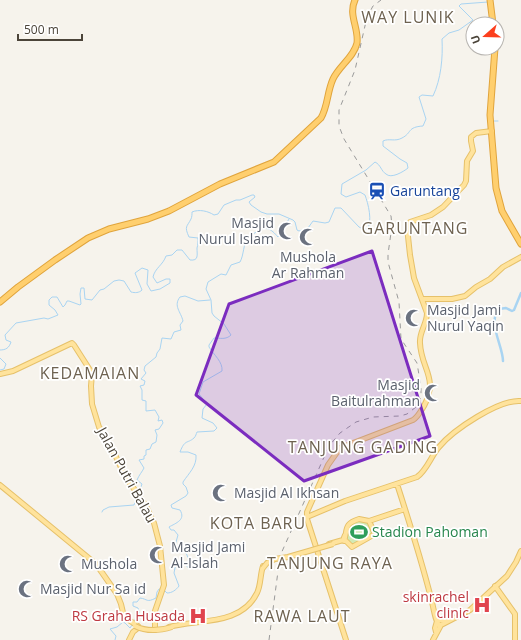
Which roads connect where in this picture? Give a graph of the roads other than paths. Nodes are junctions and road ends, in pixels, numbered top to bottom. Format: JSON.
{"nodes":[{"id":1,"x":354,"y":0,"type":"edge"},
{"id":2,"x":489,"y":2,"type":"edge"},
{"id":3,"x":491,"y":16,"type":"edge"},
{"id":4,"x":495,"y":56,"type":"edge"},
{"id":5,"x":491,"y":131,"type":"junction"},
{"id":6,"x":521,"y":243,"type":"edge"},
{"id":7,"x":521,"y":257,"type":"edge"},
{"id":8,"x":0,"y":299,"type":"edge"},
{"id":9,"x":422,"y":299,"type":"junction"},
{"id":10,"x":0,"y":374,"type":"edge"},
{"id":11,"x":521,"y":401,"type":"edge"},
{"id":12,"x":397,"y":484,"type":"junction"},
{"id":13,"x":3,"y":488,"type":"edge"},
{"id":14,"x":405,"y":509,"type":"junction"},
{"id":15,"x":308,"y":515,"type":"junction"},
{"id":16,"x":368,"y":520,"type":"junction"},
{"id":17,"x":345,"y":535,"type":"junction"},
{"id":18,"x":344,"y":541,"type":"junction"},
{"id":19,"x":335,"y":543,"type":"junction"},
{"id":20,"x":318,"y":547,"type":"junction"},
{"id":21,"x":521,"y":551,"type":"edge"},
{"id":22,"x":263,"y":567,"type":"junction"},
{"id":23,"x":495,"y":586,"type":"junction"},
{"id":24,"x":438,"y":621,"type":"junction"},
{"id":25,"x":449,"y":621,"type":"junction"},
{"id":26,"x":134,"y":625,"type":"junction"},
{"id":27,"x":441,"y":625,"type":"junction"},
{"id":28,"x":173,"y":627,"type":"junction"},
{"id":29,"x":158,"y":630,"type":"junction"},
{"id":30,"x":436,"y":632,"type":"junction"},
{"id":31,"x":129,"y":640,"type":"edge"},
{"id":32,"x":346,"y":640,"type":"edge"},
{"id":33,"x":432,"y":640,"type":"edge"},
{"id":34,"x":515,"y":640,"type":"edge"}],
"edges":[{"from":1,"to":8,"type":"highway"},
{"from":2,"to":3,"type":"highway"},
{"from":4,"to":5,"type":"highway"},
{"from":5,"to":6,"type":"highway"},
{"from":5,"to":9,"type":"main road"},
{"from":7,"to":9,"type":"main road"},
{"from":9,"to":15,"type":"main road"},
{"from":10,"to":29,"type":"main road","name":"Jalan Putri Balau"},
{"from":11,"to":12,"type":"main road"},
{"from":12,"to":14,"type":"main road"},
{"from":12,"to":15,"type":"main road"},
{"from":13,"to":26,"type":"main road"},
{"from":14,"to":16,"type":"main road"},
{"from":14,"to":24,"type":"main road"},
{"from":15,"to":20,"type":"main road"},
{"from":16,"to":17,"type":"main road"},
{"from":16,"to":18,"type":"main road"},
{"from":17,"to":18,"type":"main road"},
{"from":17,"to":19,"type":"main road"},
{"from":18,"to":19,"type":"main road"},
{"from":19,"to":20,"type":"main road"},
{"from":19,"to":22,"type":"main road","bridge":true},
{"from":20,"to":22,"type":"main road"},
{"from":20,"to":32,"type":"main road"},
{"from":21,"to":23,"type":"main road"},
{"from":22,"to":28,"type":"main road"},
{"from":23,"to":25,"type":"main road"},
{"from":23,"to":34,"type":"main road"},
{"from":24,"to":25,"type":"main road"},
{"from":24,"to":27,"type":"main road"},
{"from":24,"to":30,"type":"main road"},
{"from":25,"to":27,"type":"main road"},
{"from":26,"to":28,"type":"main road","bridge":true},
{"from":26,"to":29,"type":"main road"},
{"from":26,"to":31,"type":"main road"},
{"from":27,"to":30,"type":"main road"},
{"from":28,"to":29,"type":"main road"},
{"from":30,"to":33,"type":"main road"}]}
